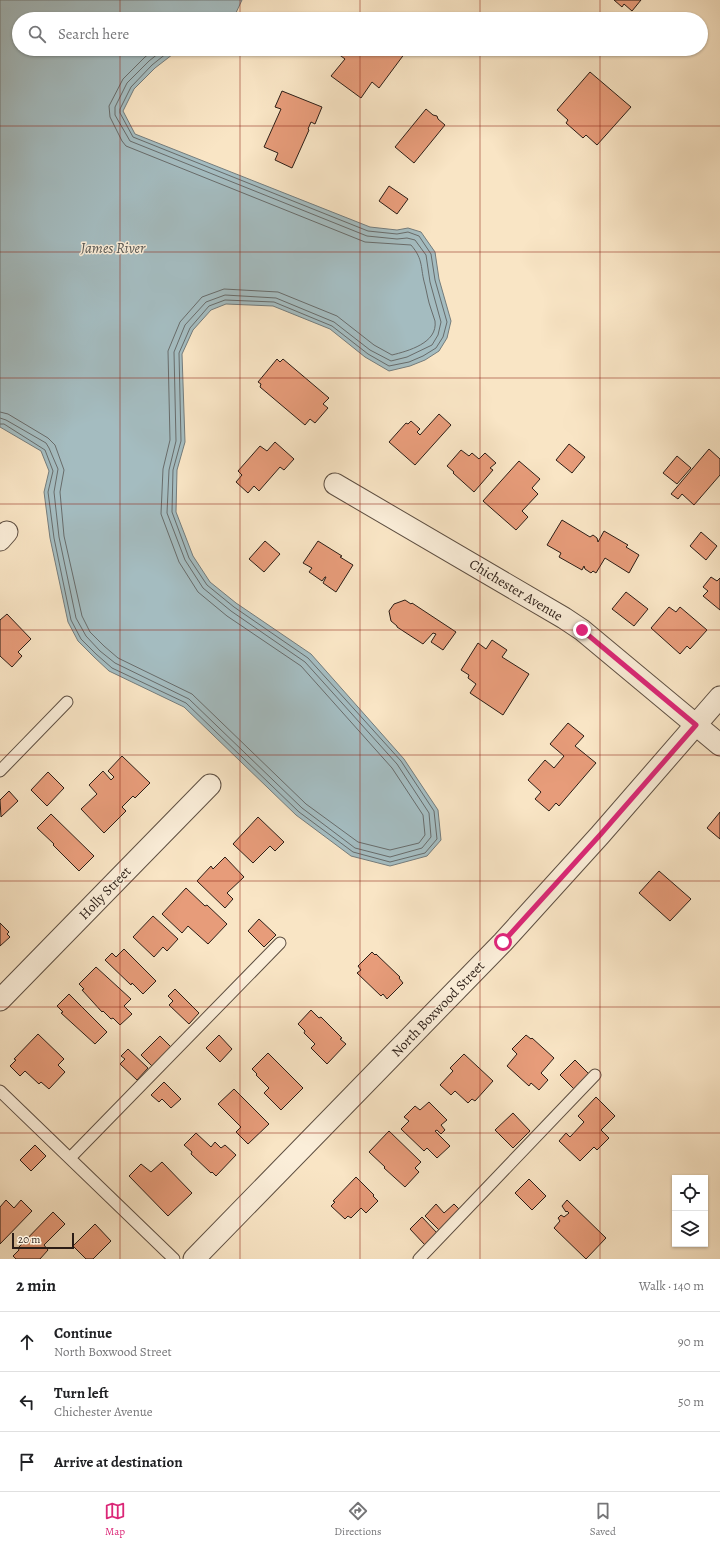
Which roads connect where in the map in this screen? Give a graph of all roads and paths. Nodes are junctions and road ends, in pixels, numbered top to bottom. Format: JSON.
{"nodes":[{"id":1,"x":335,"y":484,"type":"dead end"},
{"id":2,"x":720,"y":697,"type":"edge"},
{"id":3,"x":67,"y":702,"type":"dead end"},
{"id":4,"x":696,"y":725,"type":"junction"},
{"id":5,"x":720,"y":745,"type":"edge"},
{"id":6,"x":0,"y":771,"type":"edge"},
{"id":7,"x":210,"y":785,"type":"dead end"},
{"id":8,"x":280,"y":943,"type":"dead end"},
{"id":9,"x":0,"y":1000,"type":"edge"},
{"id":10,"x":595,"y":1075,"type":"dead end"},
{"id":11,"x":0,"y":1091,"type":"edge"},
{"id":12,"x":70,"y":1158,"type":"junction"},
{"id":13,"x":174,"y":1259,"type":"edge"},
{"id":14,"x":194,"y":1259,"type":"edge"},
{"id":15,"x":419,"y":1259,"type":"edge"}],
"edges":[{"from":1,"to":4,"type":"street","name":"Chichester Avenue"},
{"from":2,"to":4,"type":"street","name":"North Boxwood Street"},
{"from":3,"to":6,"type":"lane"},
{"from":4,"to":5,"type":"street","name":"Chichester Avenue"},
{"from":4,"to":14,"type":"street","name":"North Boxwood Street"},
{"from":7,"to":9,"type":"street","name":"Holly Street"},
{"from":8,"to":12,"type":"lane"},
{"from":10,"to":15,"type":"lane"},
{"from":11,"to":12,"type":"lane"},
{"from":12,"to":13,"type":"lane"}]}
